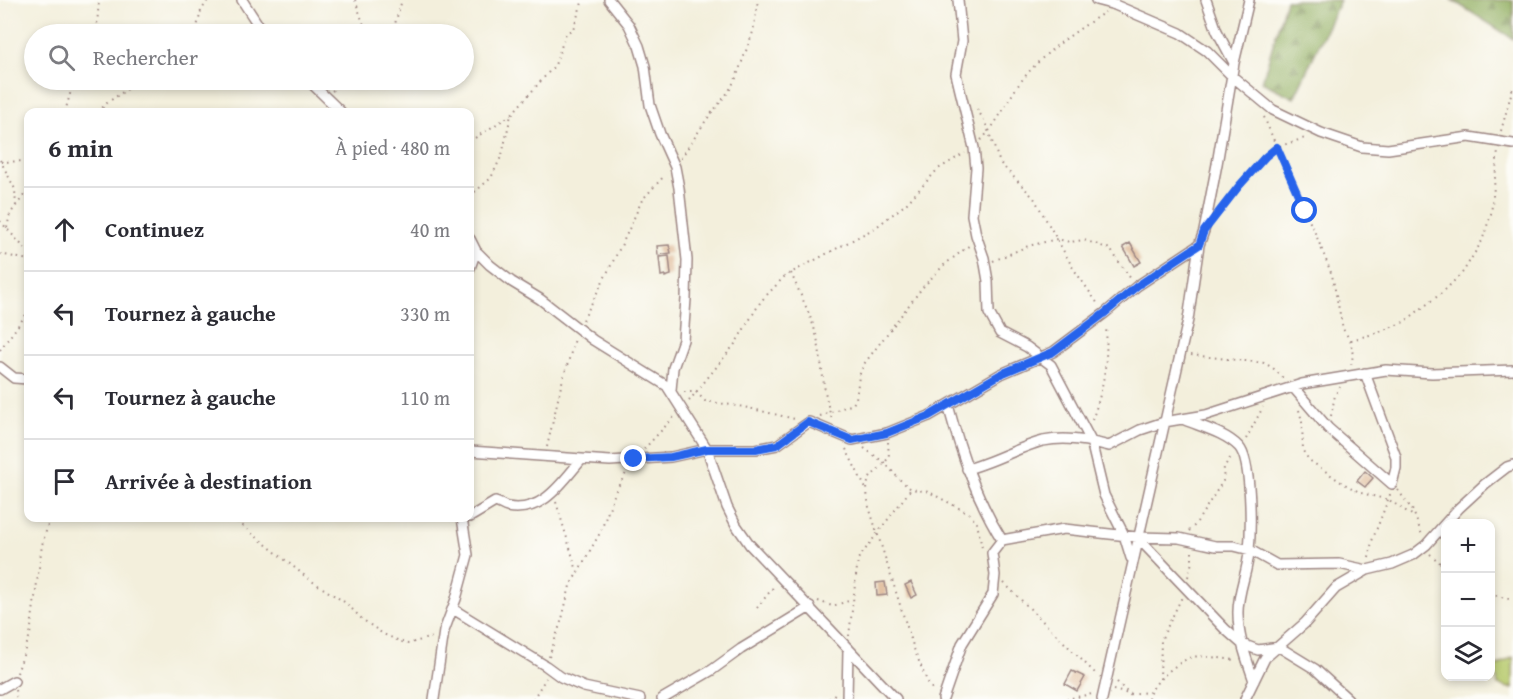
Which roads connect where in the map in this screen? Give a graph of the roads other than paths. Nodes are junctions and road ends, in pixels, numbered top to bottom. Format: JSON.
{"nodes":[{"id":1,"x":242,"y":0,"type":"edge"},
{"id":2,"x":609,"y":0,"type":"edge"},
{"id":3,"x":958,"y":0,"type":"edge"},
{"id":4,"x":1096,"y":0,"type":"edge"},
{"id":5,"x":1206,"y":0,"type":"edge"},
{"id":6,"x":1249,"y":0,"type":"edge"},
{"id":7,"x":1118,"y":3,"type":"edge"},
{"id":8,"x":258,"y":24,"type":"edge"},
{"id":9,"x":1234,"y":63,"type":"junction"},
{"id":10,"x":1232,"y":76,"type":"junction"},
{"id":11,"x":319,"y":90,"type":"edge"},
{"id":12,"x":337,"y":108,"type":"edge"},
{"id":13,"x":1513,"y":144,"type":"edge"},
{"id":14,"x":1199,"y":245,"type":"junction"},
{"id":15,"x":474,"y":247,"type":"edge"},
{"id":16,"x":476,"y":251,"type":"junction"},
{"id":17,"x":474,"y":257,"type":"edge"},
{"id":18,"x":1041,"y":357,"type":"junction"},
{"id":19,"x":0,"y":367,"type":"edge"},
{"id":20,"x":1513,"y":370,"type":"edge"},
{"id":21,"x":1365,"y":373,"type":"junction"},
{"id":22,"x":24,"y":379,"type":"edge"},
{"id":23,"x":1293,"y":387,"type":"junction"},
{"id":24,"x":671,"y":392,"type":"junction"},
{"id":25,"x":948,"y":405,"type":"junction"},
{"id":26,"x":1185,"y":420,"type":"junction"},
{"id":27,"x":1164,"y":422,"type":"junction"},
{"id":28,"x":1091,"y":441,"type":"junction"},
{"id":29,"x":707,"y":449,"type":"junction"},
{"id":30,"x":474,"y":451,"type":"edge"},
{"id":31,"x":582,"y":459,"type":"junction"},
{"id":32,"x":1513,"y":465,"type":"edge"},
{"id":33,"x":967,"y":469,"type":"junction"},
{"id":34,"x":474,"y":514,"type":"edge"},
{"id":35,"x":466,"y":522,"type":"edge"},
{"id":36,"x":1124,"y":535,"type":"junction"},
{"id":37,"x":1137,"y":537,"type":"junction"},
{"id":38,"x":1002,"y":540,"type":"junction"},
{"id":39,"x":1250,"y":550,"type":"junction"},
{"id":40,"x":1132,"y":560,"type":"junction"},
{"id":41,"x":1367,"y":570,"type":"junction"},
{"id":42,"x":812,"y":603,"type":"junction"},
{"id":43,"x":453,"y":609,"type":"junction"},
{"id":44,"x":1242,"y":644,"type":"junction"},
{"id":45,"x":1279,"y":647,"type":"junction"},
{"id":46,"x":848,"y":649,"type":"junction"},
{"id":47,"x":14,"y":681,"type":"road end"},
{"id":48,"x":1254,"y":681,"type":"junction"},
{"id":49,"x":0,"y":689,"type":"edge"},
{"id":50,"x":434,"y":699,"type":"edge"},
{"id":51,"x":640,"y":699,"type":"edge"},
{"id":52,"x":662,"y":699,"type":"edge"},
{"id":53,"x":847,"y":699,"type":"edge"},
{"id":54,"x":896,"y":699,"type":"edge"},
{"id":55,"x":943,"y":699,"type":"edge"},
{"id":56,"x":1101,"y":699,"type":"edge"},
{"id":57,"x":1245,"y":699,"type":"edge"},
{"id":58,"x":1348,"y":699,"type":"edge"}],
"edges":[{"from":1,"to":8,"type":"street"},
{"from":2,"to":24,"type":"street"},
{"from":3,"to":18,"type":"street"},
{"from":4,"to":7,"type":"street"},
{"from":5,"to":9,"type":"street"},
{"from":6,"to":9,"type":"street"},
{"from":7,"to":10,"type":"street"},
{"from":9,"to":10,"type":"street"},
{"from":10,"to":13,"type":"street"},
{"from":10,"to":14,"type":"street"},
{"from":11,"to":12,"type":"street"},
{"from":14,"to":18,"type":"street"},
{"from":14,"to":27,"type":"street"},
{"from":15,"to":16,"type":"street"},
{"from":16,"to":17,"type":"street"},
{"from":16,"to":24,"type":"street"},
{"from":18,"to":25,"type":"street"},
{"from":18,"to":28,"type":"street"},
{"from":19,"to":22,"type":"street"},
{"from":20,"to":21,"type":"street"},
{"from":21,"to":23,"type":"street"},
{"from":21,"to":23,"type":"street"},
{"from":23,"to":26,"type":"street"},
{"from":24,"to":29,"type":"street"},
{"from":25,"to":29,"type":"street"},
{"from":25,"to":33,"type":"street"},
{"from":26,"to":27,"type":"street"},
{"from":26,"to":39,"type":"street"},
{"from":27,"to":28,"type":"street"},
{"from":27,"to":37,"type":"street"},
{"from":28,"to":33,"type":"street"},
{"from":28,"to":36,"type":"street"},
{"from":29,"to":31,"type":"street"},
{"from":29,"to":42,"type":"street"},
{"from":30,"to":31,"type":"street"},
{"from":31,"to":34,"type":"street"},
{"from":32,"to":41,"type":"street"},
{"from":33,"to":38,"type":"street"},
{"from":35,"to":43,"type":"street"},
{"from":36,"to":37,"type":"street"},
{"from":36,"to":38,"type":"street"},
{"from":36,"to":40,"type":"street"},
{"from":37,"to":39,"type":"street"},
{"from":37,"to":40,"type":"street"},
{"from":37,"to":44,"type":"street"},
{"from":38,"to":55,"type":"street"},
{"from":39,"to":41,"type":"street"},
{"from":39,"to":44,"type":"street"},
{"from":40,"to":56,"type":"street"},
{"from":41,"to":45,"type":"street"},
{"from":42,"to":46,"type":"street"},
{"from":42,"to":52,"type":"street"},
{"from":43,"to":50,"type":"street"},
{"from":43,"to":51,"type":"street"},
{"from":44,"to":45,"type":"street"},
{"from":44,"to":48,"type":"street"},
{"from":45,"to":48,"type":"street"},
{"from":45,"to":58,"type":"street"},
{"from":46,"to":53,"type":"street"},
{"from":46,"to":54,"type":"street"},
{"from":47,"to":49,"type":"street"},
{"from":48,"to":57,"type":"street"}]}
